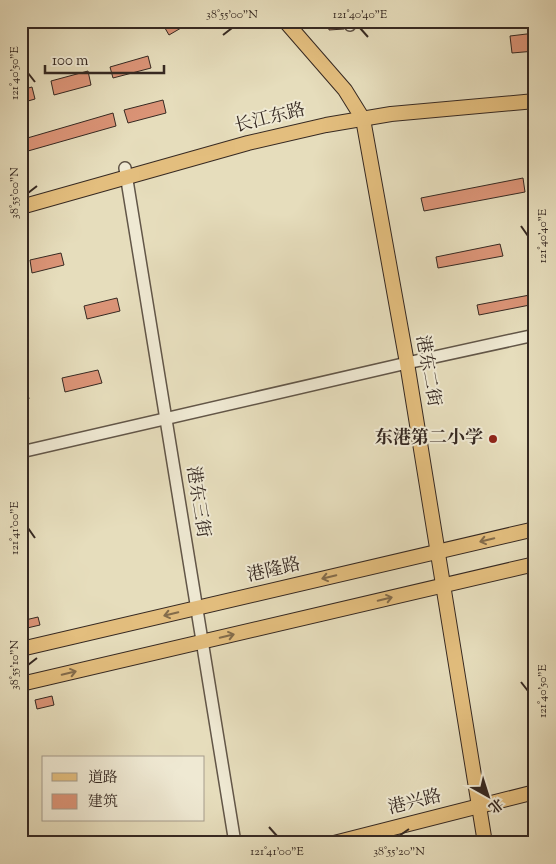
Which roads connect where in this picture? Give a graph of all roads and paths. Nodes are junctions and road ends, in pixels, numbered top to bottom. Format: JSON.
{"nodes":[{"id":1,"x":285,"y":21,"type":"edge"},
{"id":2,"x":535,"y":92,"type":"edge"},
{"id":3,"x":535,"y":100,"type":"edge"},
{"id":4,"x":360,"y":115,"type":"junction"},
{"id":5,"x":126,"y":172,"type":"junction"},
{"id":6,"x":21,"y":197,"type":"edge"},
{"id":7,"x":21,"y":207,"type":"edge"},
{"id":8,"x":535,"y":335,"type":"edge"},
{"id":9,"x":406,"y":362,"type":"junction"},
{"id":10,"x":166,"y":419,"type":"junction"},
{"id":11,"x":21,"y":452,"type":"edge"},
{"id":12,"x":535,"y":529,"type":"edge"},
{"id":13,"x":438,"y":552,"type":"junction"},
{"id":14,"x":535,"y":564,"type":"edge"},
{"id":15,"x":444,"y":585,"type":"junction"},
{"id":16,"x":197,"y":608,"type":"junction"},
{"id":17,"x":202,"y":642,"type":"junction"},
{"id":18,"x":21,"y":649,"type":"edge"},
{"id":19,"x":21,"y":684,"type":"edge"},
{"id":20,"x":535,"y":792,"type":"edge"},
{"id":21,"x":478,"y":806,"type":"junction"},
{"id":22,"x":235,"y":843,"type":"edge"},
{"id":23,"x":334,"y":843,"type":"edge"},
{"id":24,"x":485,"y":843,"type":"edge"}],
"edges":[{"from":1,"to":4,"type":"main road","name":"港东二街"},
{"from":2,"to":4,"type":"main road","name":"长江东路"},
{"from":3,"to":4,"type":"main road","name":"长江东路"},
{"from":4,"to":5,"type":"main road","name":"长江东路"},
{"from":4,"to":9,"type":"main road","name":"港东二街"},
{"from":5,"to":6,"type":"main road","name":"长江东路"},
{"from":5,"to":7,"type":"main road","name":"长江东路"},
{"from":5,"to":10,"type":"street","name":"港东三街"},
{"from":8,"to":9,"type":"street"},
{"from":9,"to":10,"type":"street"},
{"from":9,"to":13,"type":"main road","name":"港东二街"},
{"from":10,"to":11,"type":"street"},
{"from":10,"to":16,"type":"street","name":"港东三街"},
{"from":12,"to":13,"type":"main road","name":"港隆路","one_way":true},
{"from":13,"to":15,"type":"main road","name":"港东二街"},
{"from":13,"to":16,"type":"main road","name":"港隆路","one_way":true},
{"from":14,"to":15,"type":"main road"},
{"from":17,"to":15,"type":"main road","one_way":true},
{"from":15,"to":21,"type":"main road","name":"港东二街"},
{"from":16,"to":17,"type":"street","name":"港东三街"},
{"from":16,"to":18,"type":"main road","name":"港隆路","one_way":true},
{"from":19,"to":17,"type":"main road","one_way":true},
{"from":17,"to":22,"type":"street","name":"港东三街"},
{"from":20,"to":21,"type":"main road","name":"港兴路"},
{"from":21,"to":23,"type":"main road","name":"港兴路"},
{"from":21,"to":24,"type":"main road","name":"港东二街"}]}
